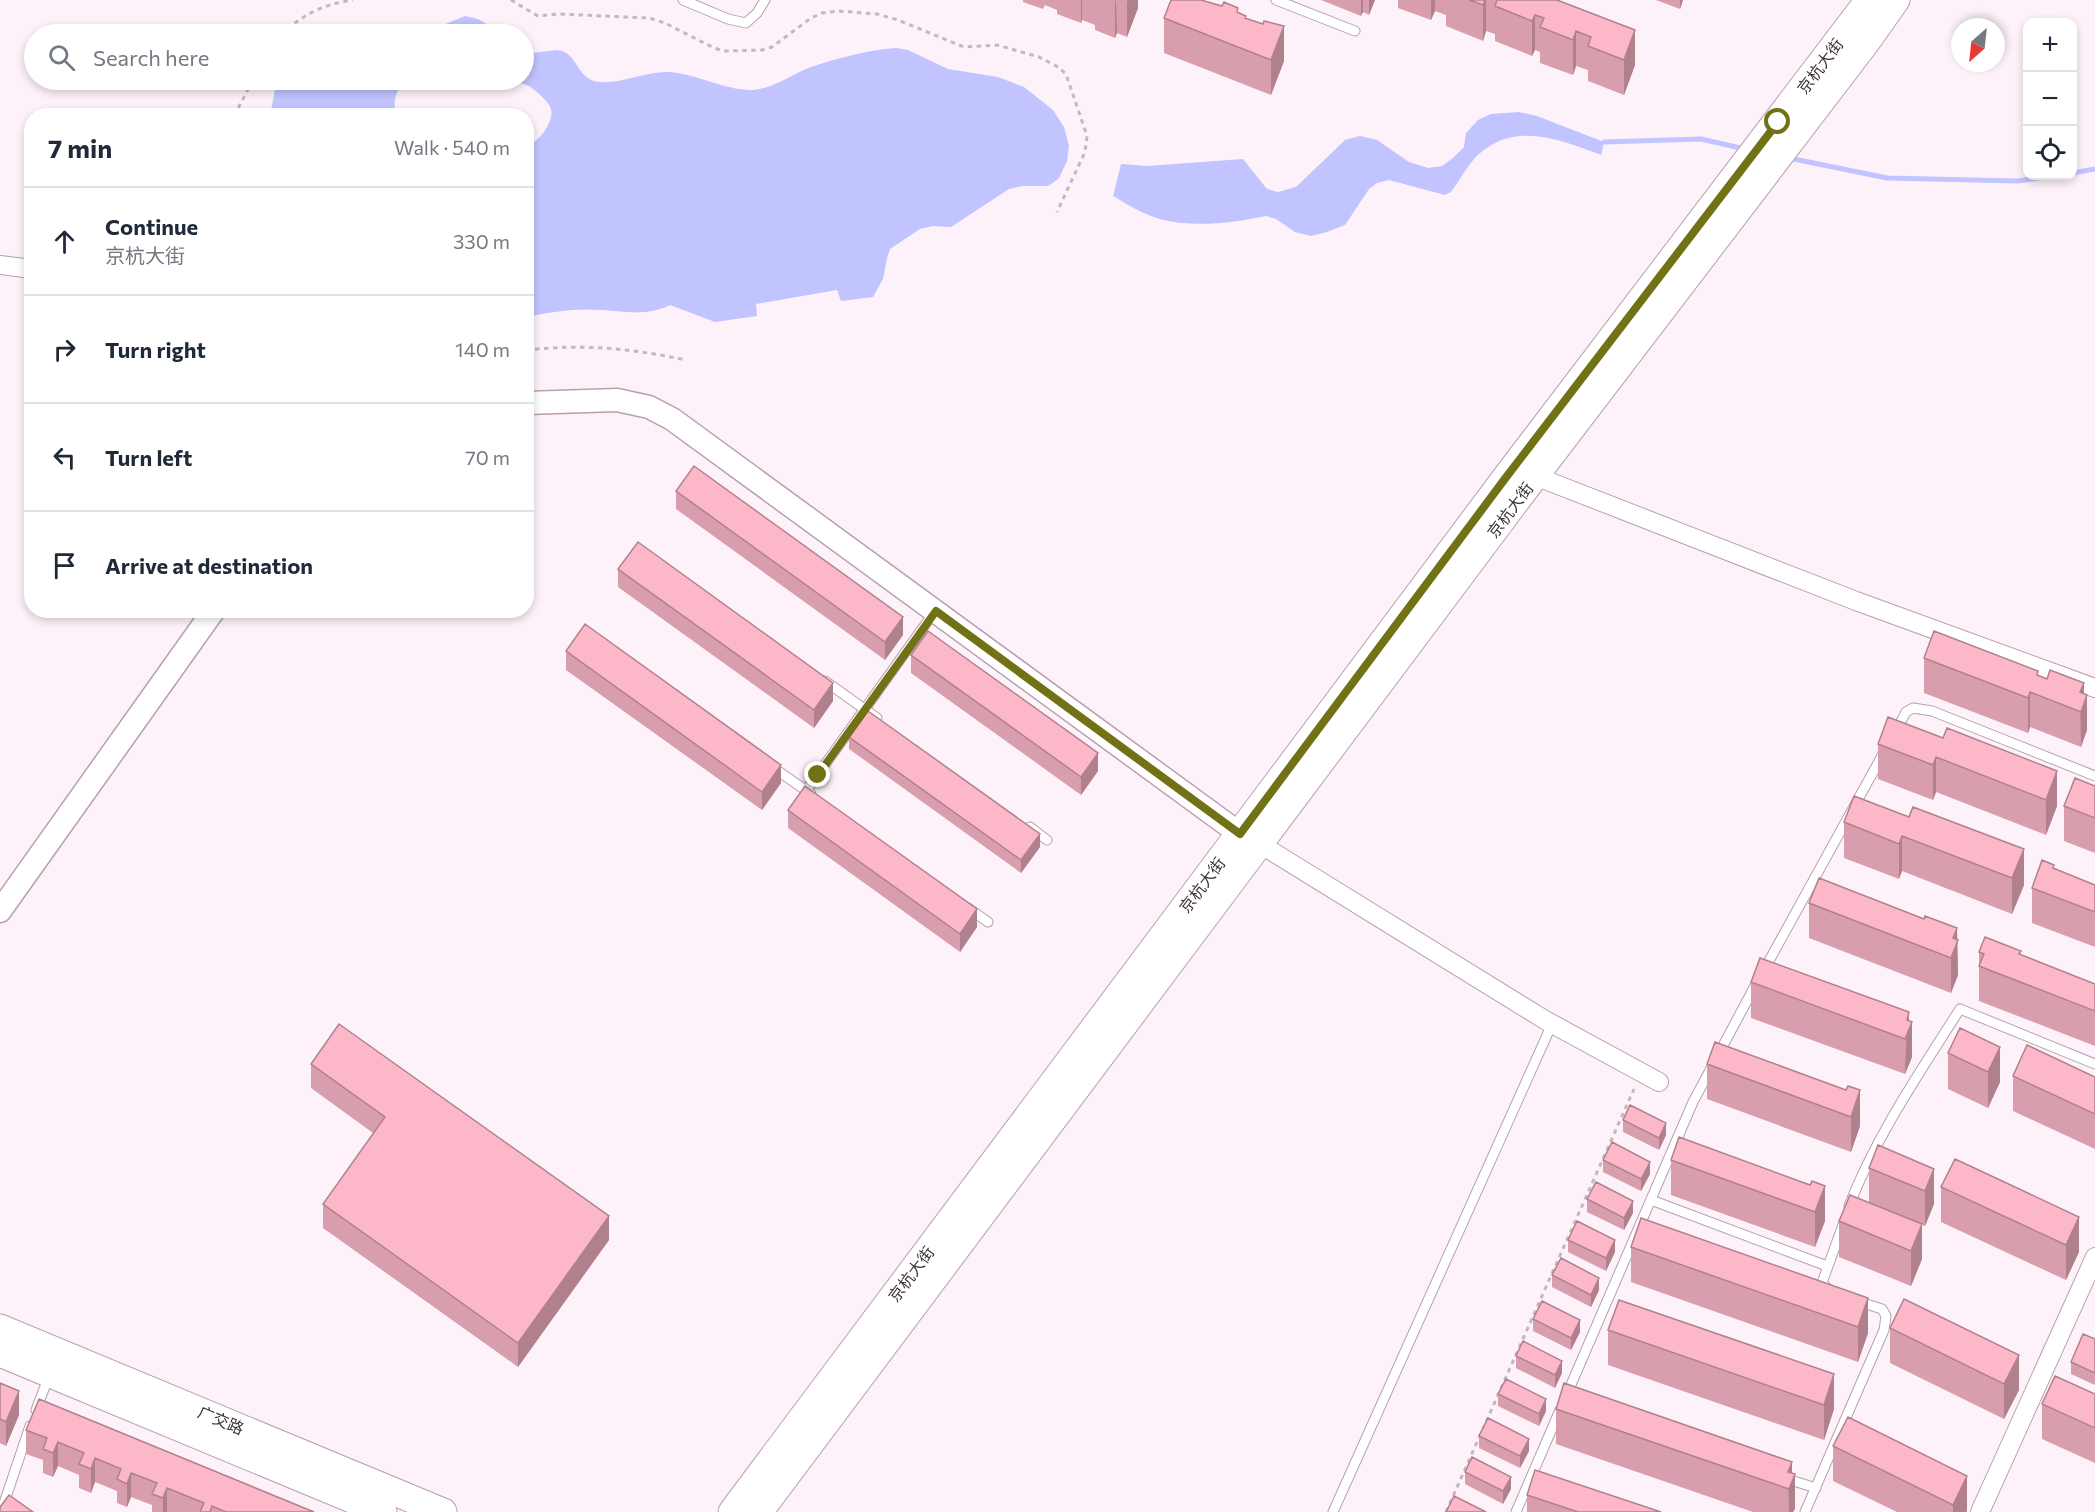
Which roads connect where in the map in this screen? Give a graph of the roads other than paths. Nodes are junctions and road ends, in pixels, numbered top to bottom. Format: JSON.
{"nodes":[{"id":1,"x":682,"y":0,"type":"edge"},
{"id":2,"x":765,"y":0,"type":"edge"},
{"id":3,"x":1276,"y":0,"type":"edge"},
{"id":4,"x":1869,"y":0,"type":"edge"},
{"id":5,"x":1896,"y":0,"type":"edge"},
{"id":6,"x":1355,"y":31,"type":"dead end"},
{"id":7,"x":0,"y":265,"type":"edge"},
{"id":8,"x":24,"y":268,"type":"edge"},
{"id":9,"x":534,"y":403,"type":"edge"},
{"id":10,"x":1535,"y":476,"type":"junction"},
{"id":11,"x":936,"y":611,"type":"junction"},
{"id":12,"x":208,"y":618,"type":"edge"},
{"id":13,"x":818,"y":675,"type":"edge"},
{"id":14,"x":2095,"y":688,"type":"edge"},
{"id":15,"x":865,"y":709,"type":"junction"},
{"id":16,"x":884,"y":723,"type":"edge"},
{"id":17,"x":759,"y":757,"type":"edge"},
{"id":18,"x":2094,"y":772,"type":"edge"},
{"id":19,"x":806,"y":791,"type":"junction"},
{"id":20,"x":816,"y":798,"type":"edge"},
{"id":21,"x":1019,"y":819,"type":"edge"},
{"id":22,"x":1250,"y":839,"type":"junction"},
{"id":23,"x":1047,"y":840,"type":"dead end"},
{"id":24,"x":960,"y":901,"type":"edge"},
{"id":25,"x":0,"y":911,"type":"edge"},
{"id":26,"x":988,"y":922,"type":"dead end"},
{"id":27,"x":1552,"y":1024,"type":"junction"},
{"id":28,"x":2095,"y":1064,"type":"edge"},
{"id":29,"x":1659,"y":1082,"type":"dead end"},
{"id":30,"x":1651,"y":1200,"type":"junction"},
{"id":31,"x":2095,"y":1257,"type":"edge"},
{"id":32,"x":1827,"y":1266,"type":"junction"},
{"id":33,"x":1840,"y":1295,"type":"edge"},
{"id":34,"x":1851,"y":1299,"type":"edge"},
{"id":35,"x":0,"y":1328,"type":"edge"},
{"id":36,"x":0,"y":1353,"type":"edge"},
{"id":37,"x":50,"y":1374,"type":"junction"},
{"id":38,"x":1563,"y":1404,"type":"junction"},
{"id":39,"x":1574,"y":1408,"type":"edge"},
{"id":40,"x":1772,"y":1474,"type":"edge"},
{"id":41,"x":1816,"y":1488,"type":"junction"},
{"id":42,"x":1526,"y":1489,"type":"junction"},
{"id":43,"x":1536,"y":1492,"type":"edge"},
{"id":44,"x":1,"y":1512,"type":"edge"},
{"id":45,"x":383,"y":1512,"type":"edge"},
{"id":46,"x":443,"y":1512,"type":"edge"},
{"id":47,"x":732,"y":1512,"type":"edge"},
{"id":48,"x":759,"y":1512,"type":"edge"},
{"id":49,"x":1334,"y":1512,"type":"edge"},
{"id":50,"x":1516,"y":1512,"type":"edge"},
{"id":51,"x":1805,"y":1512,"type":"edge"},
{"id":52,"x":1980,"y":1512,"type":"edge"}],
"edges":[{"from":1,"to":2,"type":"lane"},
{"from":3,"to":6,"type":"lane"},
{"from":4,"to":22,"type":"main road","name":"京杭大街"},
{"from":5,"to":10,"type":"main road","name":"京杭大街"},
{"from":7,"to":8,"type":"street"},
{"from":9,"to":11,"type":"street"},
{"from":10,"to":14,"type":"street"},
{"from":10,"to":22,"type":"main road","name":"京杭大街"},
{"from":11,"to":15,"type":"lane"},
{"from":11,"to":22,"type":"street"},
{"from":12,"to":25,"type":"street"},
{"from":13,"to":15,"type":"lane"},
{"from":15,"to":16,"type":"lane"},
{"from":15,"to":19,"type":"lane"},
{"from":17,"to":19,"type":"lane"},
{"from":18,"to":30,"type":"lane"},
{"from":19,"to":20,"type":"lane"},
{"from":21,"to":23,"type":"lane"},
{"from":22,"to":27,"type":"street"},
{"from":22,"to":47,"type":"main road","name":"京杭大街"},
{"from":22,"to":48,"type":"main road","name":"京杭大街"},
{"from":24,"to":26,"type":"lane"},
{"from":27,"to":29,"type":"street"},
{"from":27,"to":49,"type":"lane"},
{"from":28,"to":32,"type":"lane"},
{"from":30,"to":32,"type":"lane"},
{"from":30,"to":38,"type":"lane"},
{"from":31,"to":52,"type":"street"},
{"from":32,"to":33,"type":"lane"},
{"from":34,"to":41,"type":"lane"},
{"from":35,"to":46,"type":"main road","name":"广交路"},
{"from":36,"to":37,"type":"main road","name":"广交路"},
{"from":37,"to":44,"type":"lane"},
{"from":37,"to":45,"type":"main road","name":"广交路"},
{"from":38,"to":39,"type":"lane"},
{"from":38,"to":42,"type":"lane"},
{"from":40,"to":41,"type":"lane"},
{"from":41,"to":51,"type":"lane"},
{"from":42,"to":43,"type":"lane"},
{"from":42,"to":50,"type":"lane"}]}
